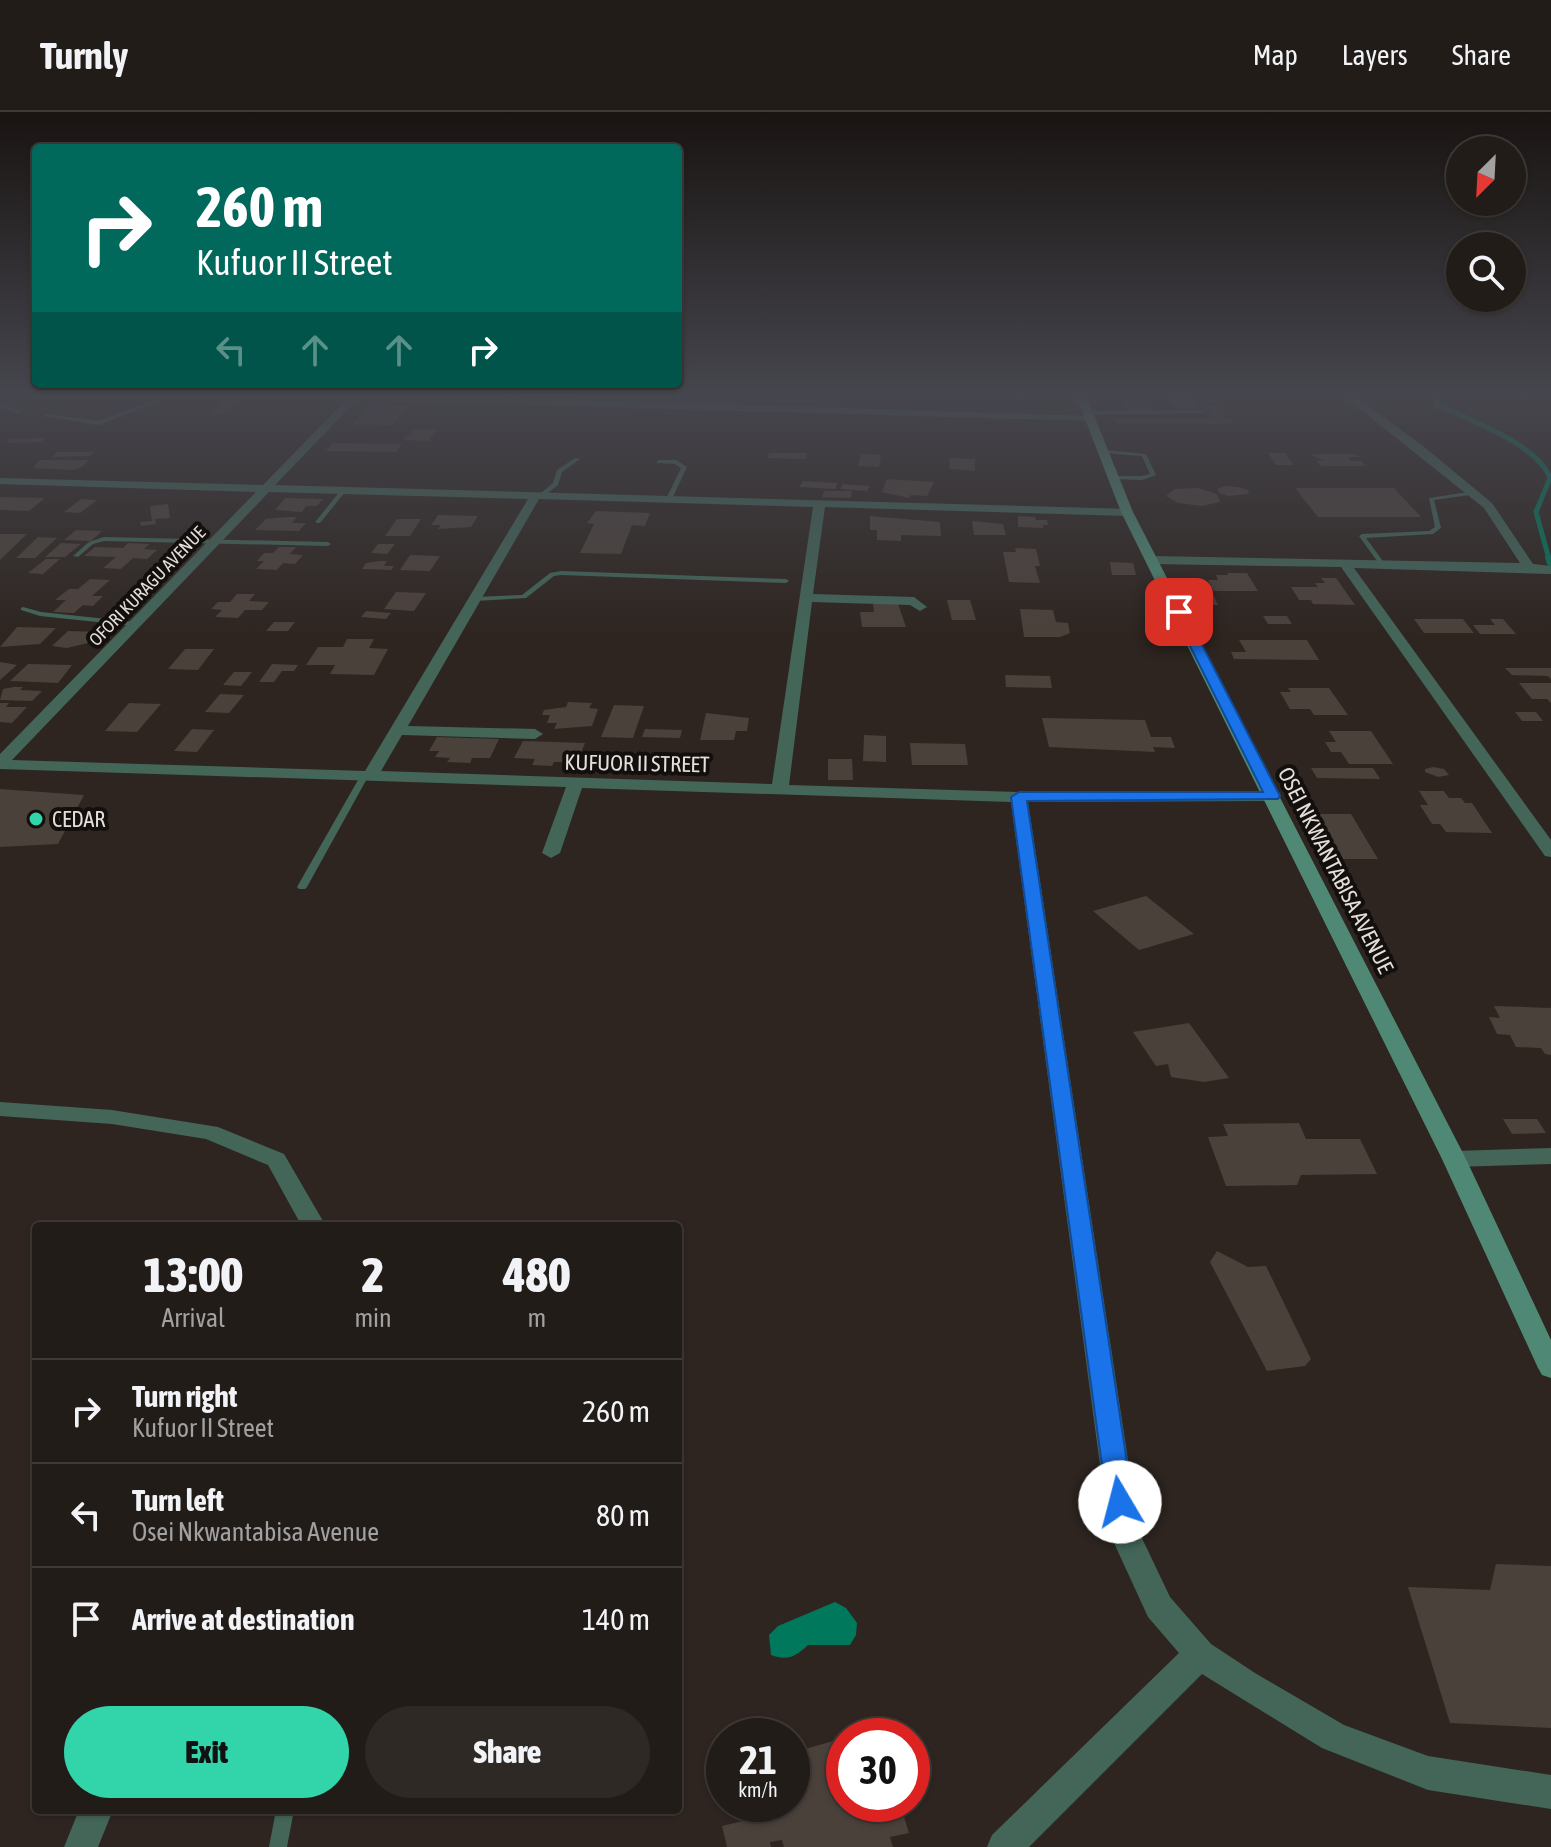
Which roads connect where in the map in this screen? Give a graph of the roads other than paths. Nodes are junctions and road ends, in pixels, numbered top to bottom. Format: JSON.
{"nodes":[{"id":1,"x":280,"y":474,"type":"edge"},
{"id":2,"x":558,"y":474,"type":"edge"},
{"id":3,"x":681,"y":474,"type":"edge"},
{"id":4,"x":1114,"y":474,"type":"edge"},
{"id":5,"x":1153,"y":474,"type":"edge"},
{"id":6,"x":1450,"y":474,"type":"edge"},
{"id":7,"x":1116,"y":478,"type":"junction"},
{"id":8,"x":0,"y":481,"type":"edge"},
{"id":9,"x":266,"y":489,"type":"junction"},
{"id":10,"x":343,"y":491,"type":"junction"},
{"id":11,"x":1475,"y":493,"type":"junction"},
{"id":12,"x":536,"y":498,"type":"junction"},
{"id":13,"x":668,"y":501,"type":"junction"},
{"id":14,"x":819,"y":505,"type":"junction"},
{"id":15,"x":1127,"y":512,"type":"junction"},
{"id":16,"x":318,"y":522,"type":"dead end"},
{"id":17,"x":216,"y":541,"type":"junction"},
{"id":18,"x":328,"y":544,"type":"dead end"},
{"id":19,"x":76,"y":556,"type":"dead end"},
{"id":20,"x":1151,"y":560,"type":"junction"},
{"id":21,"x":1344,"y":563,"type":"junction"},
{"id":22,"x":1382,"y":564,"type":"junction"},
{"id":23,"x":1529,"y":567,"type":"junction"},
{"id":24,"x":1551,"y":570,"type":"edge"},
{"id":25,"x":786,"y":581,"type":"dead end"},
{"id":26,"x":807,"y":598,"type":"junction"},
{"id":27,"x":475,"y":599,"type":"junction"},
{"id":28,"x":920,"y":607,"type":"dead end"},
{"id":29,"x":23,"y":609,"type":"dead end"},
{"id":30,"x":135,"y":624,"type":"junction"},
{"id":31,"x":398,"y":730,"type":"junction"},
{"id":32,"x":535,"y":734,"type":"dead end"},
{"id":33,"x":0,"y":764,"type":"edge"},
{"id":34,"x":368,"y":775,"type":"junction"},
{"id":35,"x":575,"y":784,"type":"junction"},
{"id":36,"x":780,"y":787,"type":"junction"},
{"id":37,"x":1273,"y":796,"type":"junction"},
{"id":38,"x":1019,"y":797,"type":"junction"},
{"id":39,"x":1551,"y":852,"type":"edge"},
{"id":40,"x":551,"y":853,"type":"dead end"},
{"id":41,"x":302,"y":887,"type":"dead end"},
{"id":42,"x":0,"y":1109,"type":"edge"},
{"id":43,"x":1551,"y":1156,"type":"edge"},
{"id":44,"x":1454,"y":1159,"type":"junction"},
{"id":45,"x":311,"y":1222,"type":"edge"},
{"id":46,"x":1551,"y":1368,"type":"edge"},
{"id":47,"x":1200,"y":1654,"type":"junction"},
{"id":48,"x":1551,"y":1792,"type":"edge"},
{"id":49,"x":94,"y":1814,"type":"edge"},
{"id":50,"x":284,"y":1814,"type":"edge"},
{"id":51,"x":81,"y":1847,"type":"edge"},
{"id":52,"x":278,"y":1847,"type":"edge"},
{"id":53,"x":1004,"y":1847,"type":"edge"}],
"edges":[{"from":1,"to":9,"type":"street","name":"OFORI KURAGU AVENUE"},
{"from":2,"to":12,"type":"lane"},
{"from":3,"to":13,"type":"lane"},
{"from":4,"to":7,"type":"street","name":"OSEI NKWANTABISA AVENUE"},
{"from":5,"to":7,"type":"lane"},
{"from":6,"to":11,"type":"street"},
{"from":7,"to":15,"type":"street","name":"OSEI NKWANTABISA AVENUE"},
{"from":8,"to":9,"type":"street"},
{"from":9,"to":10,"type":"street"},
{"from":9,"to":17,"type":"street","name":"OFORI KURAGU AVENUE"},
{"from":10,"to":12,"type":"street"},
{"from":10,"to":16,"type":"lane"},
{"from":11,"to":22,"type":"lane"},
{"from":11,"to":23,"type":"street"},
{"from":12,"to":13,"type":"street"},
{"from":12,"to":27,"type":"street"},
{"from":13,"to":14,"type":"street"},
{"from":14,"to":15,"type":"street"},
{"from":14,"to":26,"type":"street"},
{"from":15,"to":20,"type":"street","name":"OSEI NKWANTABISA AVENUE"},
{"from":17,"to":18,"type":"lane"},
{"from":17,"to":19,"type":"lane"},
{"from":17,"to":30,"type":"street","name":"OFORI KURAGU AVENUE"},
{"from":20,"to":21,"type":"street"},
{"from":20,"to":37,"type":"street","name":"OSEI NKWANTABISA AVENUE"},
{"from":21,"to":22,"type":"street"},
{"from":21,"to":39,"type":"street"},
{"from":22,"to":23,"type":"street"},
{"from":23,"to":24,"type":"street"},
{"from":25,"to":27,"type":"lane"},
{"from":26,"to":28,"type":"street"},
{"from":26,"to":36,"type":"street"},
{"from":27,"to":31,"type":"street"},
{"from":29,"to":30,"type":"lane"},
{"from":30,"to":33,"type":"street","name":"OFORI KURAGU AVENUE"},
{"from":31,"to":32,"type":"street"},
{"from":31,"to":34,"type":"street"},
{"from":33,"to":34,"type":"street","name":"KUFUOR II STREET"},
{"from":34,"to":35,"type":"street","name":"KUFUOR II STREET"},
{"from":34,"to":41,"type":"lane"},
{"from":35,"to":36,"type":"street","name":"KUFUOR II STREET"},
{"from":35,"to":40,"type":"street"},
{"from":36,"to":38,"type":"street","name":"KUFUOR II STREET"},
{"from":37,"to":38,"type":"street","name":"KUFUOR II STREET"},
{"from":37,"to":44,"type":"street","name":"OSEI NKWANTABISA AVENUE"},
{"from":38,"to":47,"type":"street"},
{"from":42,"to":45,"type":"street"},
{"from":43,"to":44,"type":"street"},
{"from":44,"to":46,"type":"street","name":"OSEI NKWANTABISA AVENUE"},
{"from":47,"to":48,"type":"street"},
{"from":47,"to":53,"type":"street"},
{"from":49,"to":51,"type":"street"},
{"from":50,"to":52,"type":"lane"}]}
